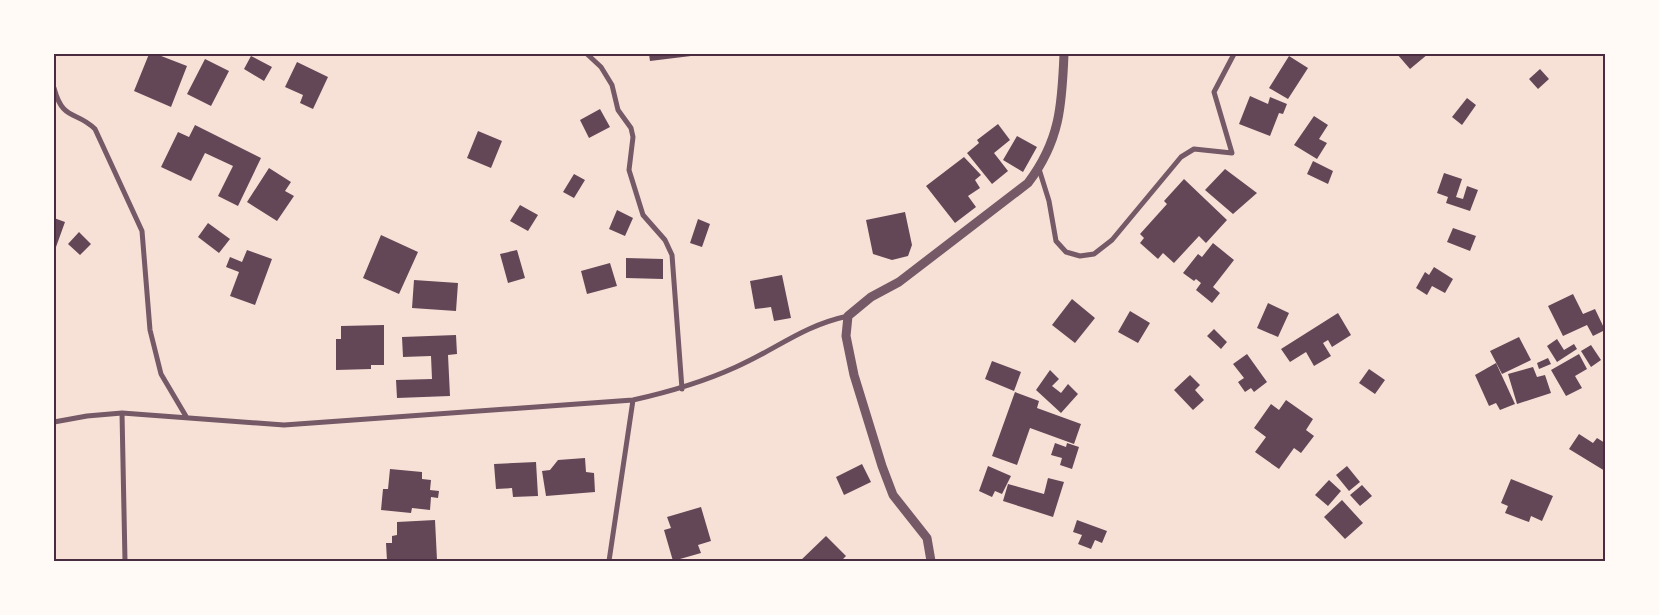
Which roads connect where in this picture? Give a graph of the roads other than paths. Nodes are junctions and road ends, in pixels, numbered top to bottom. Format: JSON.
{"nodes":[{"id":1,"x":587,"y":54,"type":"edge"},
{"id":2,"x":1064,"y":54,"type":"edge"},
{"id":3,"x":1234,"y":54,"type":"edge"},
{"id":4,"x":54,"y":88,"type":"edge"},
{"id":5,"x":1039,"y":169,"type":"junction"},
{"id":6,"x":848,"y":316,"type":"junction"},
{"id":7,"x":682,"y":389,"type":"junction"},
{"id":8,"x":633,"y":400,"type":"junction"},
{"id":9,"x":122,"y":413,"type":"junction"},
{"id":10,"x":187,"y":418,"type":"junction"},
{"id":11,"x":54,"y":422,"type":"edge"},
{"id":12,"x":125,"y":561,"type":"edge"},
{"id":13,"x":609,"y":561,"type":"edge"},
{"id":14,"x":931,"y":561,"type":"edge"}],
"edges":[{"from":1,"to":7,"type":"street"},
{"from":2,"to":5,"type":"street"},
{"from":3,"to":5,"type":"street"},
{"from":4,"to":10,"type":"street"},
{"from":5,"to":6,"type":"street"},
{"from":6,"to":7,"type":"street"},
{"from":6,"to":14,"type":"street"},
{"from":7,"to":8,"type":"street"},
{"from":8,"to":10,"type":"street"},
{"from":8,"to":13,"type":"street"},
{"from":9,"to":10,"type":"street"},
{"from":9,"to":11,"type":"street"},
{"from":9,"to":12,"type":"street"}]}
